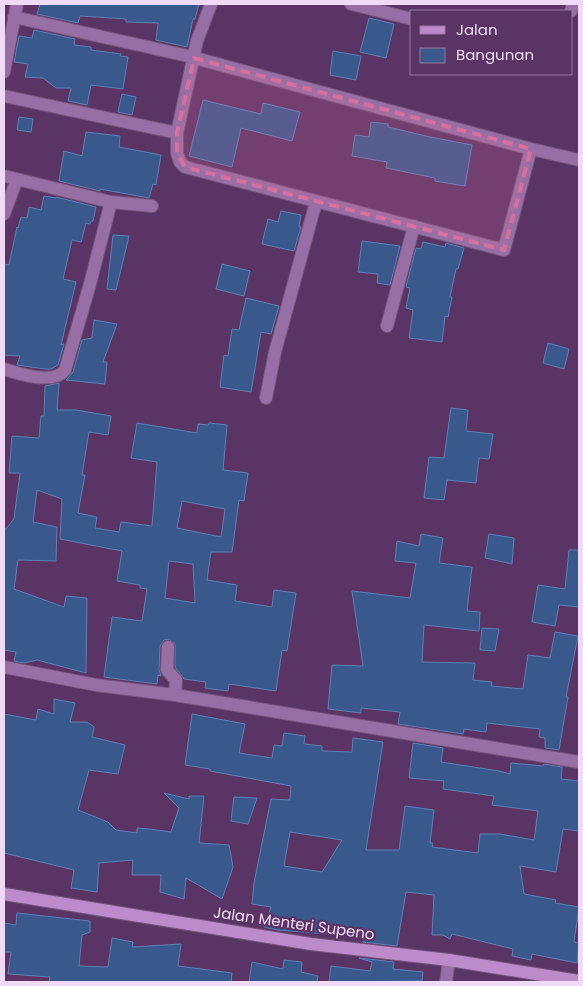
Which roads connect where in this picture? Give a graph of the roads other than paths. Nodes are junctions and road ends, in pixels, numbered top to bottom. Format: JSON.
{"nodes":[{"id":1,"x":17,"y":4,"type":"edge"},
{"id":2,"x":211,"y":4,"type":"edge"},
{"id":3,"x":351,"y":4,"type":"edge"},
{"id":4,"x":14,"y":17,"type":"junction"},
{"id":5,"x":410,"y":19,"type":"edge"},
{"id":6,"x":194,"y":58,"type":"junction"},
{"id":7,"x":4,"y":72,"type":"edge"},
{"id":8,"x":4,"y":96,"type":"edge"},
{"id":9,"x":177,"y":133,"type":"junction"},
{"id":10,"x":532,"y":149,"type":"junction"},
{"id":11,"x":579,"y":160,"type":"edge"},
{"id":12,"x":4,"y":176,"type":"edge"},
{"id":13,"x":17,"y":179,"type":"junction"},
{"id":14,"x":111,"y":202,"type":"junction"},
{"id":15,"x":316,"y":202,"type":"junction"},
{"id":16,"x":152,"y":206,"type":"dead end"},
{"id":17,"x":4,"y":214,"type":"edge"},
{"id":18,"x":414,"y":226,"type":"junction"},
{"id":19,"x":387,"y":326,"type":"dead end"},
{"id":20,"x":4,"y":369,"type":"edge"},
{"id":21,"x":266,"y":398,"type":"dead end"},
{"id":22,"x":168,"y":647,"type":"dead end"},
{"id":23,"x":4,"y":668,"type":"edge"},
{"id":24,"x":175,"y":696,"type":"junction"},
{"id":25,"x":579,"y":762,"type":"edge"},
{"id":26,"x":4,"y":894,"type":"edge"},
{"id":27,"x":449,"y":960,"type":"junction"},
{"id":28,"x":525,"y":978,"type":"edge"},
{"id":29,"x":579,"y":981,"type":"edge"},
{"id":30,"x":446,"y":982,"type":"edge"}],
"edges":[{"from":1,"to":4,"type":"street"},
{"from":2,"to":6,"type":"street"},
{"from":3,"to":5,"type":"street"},
{"from":4,"to":6,"type":"street"},
{"from":4,"to":7,"type":"street"},
{"from":6,"to":9,"type":"street"},
{"from":6,"to":10,"type":"street"},
{"from":8,"to":9,"type":"street"},
{"from":9,"to":15,"type":"street"},
{"from":10,"to":11,"type":"street"},
{"from":10,"to":18,"type":"street"},
{"from":12,"to":13,"type":"street"},
{"from":13,"to":14,"type":"street"},
{"from":13,"to":17,"type":"street"},
{"from":14,"to":16,"type":"street"},
{"from":14,"to":20,"type":"street"},
{"from":15,"to":18,"type":"street"},
{"from":15,"to":21,"type":"street"},
{"from":18,"to":19,"type":"street"},
{"from":22,"to":24,"type":"street"},
{"from":23,"to":24,"type":"street"},
{"from":24,"to":25,"type":"street"},
{"from":26,"to":27,"type":"main road","name":"Jalan Menteri Supeno"},
{"from":27,"to":28,"type":"main road","name":"Jalan Menteri Supeno"},
{"from":27,"to":30,"type":"street"},
{"from":28,"to":29,"type":"main road","name":"Jalan Menteri Supeno"}]}
